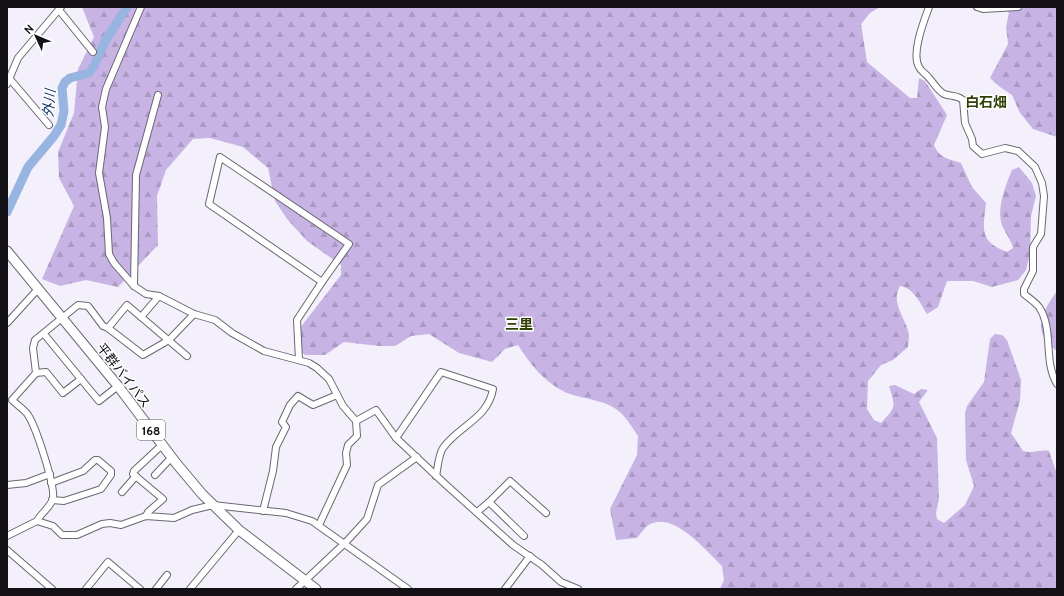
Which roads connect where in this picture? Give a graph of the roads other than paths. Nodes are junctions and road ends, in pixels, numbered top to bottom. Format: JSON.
{"nodes":[{"id":1,"x":141,"y":7,"type":"edge"},
{"id":2,"x":929,"y":7,"type":"edge"},
{"id":3,"x":977,"y":7,"type":"edge"},
{"id":4,"x":1018,"y":7,"type":"edge"},
{"id":5,"x":60,"y":8,"type":"edge"},
{"id":6,"x":93,"y":52,"type":"dead end"},
{"id":7,"x":8,"y":81,"type":"edge"},
{"id":8,"x":158,"y":95,"type":"dead end"},
{"id":9,"x":49,"y":125,"type":"dead end"},
{"id":10,"x":7,"y":250,"type":"edge"},
{"id":11,"x":322,"y":282,"type":"junction"},
{"id":12,"x":134,"y":286,"type":"junction"},
{"id":13,"x":38,"y":289,"type":"junction"},
{"id":14,"x":159,"y":296,"type":"junction"},
{"id":15,"x":194,"y":314,"type":"junction"},
{"id":16,"x":141,"y":317,"type":"junction"},
{"id":17,"x":63,"y":319,"type":"junction"},
{"id":18,"x":7,"y":323,"type":"edge"},
{"id":19,"x":108,"y":328,"type":"junction"},
{"id":20,"x":44,"y":334,"type":"junction"},
{"id":21,"x":169,"y":340,"type":"junction"},
{"id":22,"x":187,"y":356,"type":"dead end"},
{"id":23,"x":299,"y":360,"type":"junction"},
{"id":24,"x":36,"y":373,"type":"junction"},
{"id":25,"x":81,"y":379,"type":"junction"},
{"id":26,"x":1057,"y":384,"type":"edge"},
{"id":27,"x":118,"y":386,"type":"junction"},
{"id":28,"x":337,"y":395,"type":"junction"},
{"id":29,"x":356,"y":421,"type":"junction"},
{"id":30,"x":396,"y":438,"type":"junction"},
{"id":31,"x":162,"y":445,"type":"junction"},
{"id":32,"x":172,"y":457,"type":"junction"},
{"id":33,"x":416,"y":457,"type":"junction"},
{"id":34,"x":50,"y":474,"type":"junction"},
{"id":35,"x":155,"y":475,"type":"dead end"},
{"id":36,"x":136,"y":476,"type":"junction"},
{"id":37,"x":436,"y":476,"type":"junction"},
{"id":38,"x":51,"y":483,"type":"junction"},
{"id":39,"x":7,"y":485,"type":"edge"},
{"id":40,"x":122,"y":492,"type":"dead end"},
{"id":41,"x":52,"y":500,"type":"junction"},
{"id":42,"x":489,"y":502,"type":"junction"},
{"id":43,"x":213,"y":505,"type":"junction"},
{"id":44,"x":263,"y":511,"type":"junction"},
{"id":45,"x":477,"y":512,"type":"junction"},
{"id":46,"x":546,"y":513,"type":"dead end"},
{"id":47,"x":146,"y":516,"type":"junction"},
{"id":48,"x":37,"y":521,"type":"junction"},
{"id":49,"x":319,"y":525,"type":"junction"},
{"id":50,"x":239,"y":530,"type":"junction"},
{"id":51,"x":7,"y":536,"type":"edge"},
{"id":52,"x":524,"y":536,"type":"dead end"},
{"id":53,"x":344,"y":543,"type":"junction"},
{"id":54,"x":7,"y":550,"type":"edge"},
{"id":55,"x":530,"y":556,"type":"junction"},
{"id":56,"x":167,"y":575,"type":"dead end"},
{"id":57,"x":305,"y":580,"type":"junction"},
{"id":58,"x":90,"y":588,"type":"edge"},
{"id":59,"x":52,"y":589,"type":"edge"},
{"id":60,"x":140,"y":589,"type":"edge"},
{"id":61,"x":156,"y":589,"type":"edge"},
{"id":62,"x":190,"y":589,"type":"edge"},
{"id":63,"x":296,"y":589,"type":"edge"},
{"id":64,"x":316,"y":589,"type":"edge"},
{"id":65,"x":408,"y":589,"type":"edge"},
{"id":66,"x":505,"y":589,"type":"edge"},
{"id":67,"x":578,"y":589,"type":"edge"}],
"edges":[{"from":1,"to":12,"type":"street"},
{"from":2,"to":26,"type":"street"},
{"from":3,"to":4,"type":"street"},
{"from":5,"to":6,"type":"street"},
{"from":5,"to":7,"type":"street"},
{"from":7,"to":9,"type":"street"},
{"from":8,"to":12,"type":"street"},
{"from":10,"to":13,"type":"highway","name":"平群バイパス","number":"168"},
{"from":11,"to":11,"type":"street"},
{"from":11,"to":23,"type":"street"},
{"from":12,"to":14,"type":"street"},
{"from":13,"to":17,"type":"highway","name":"平群バイパス","number":"168"},
{"from":13,"to":18,"type":"street"},
{"from":14,"to":15,"type":"street"},
{"from":14,"to":16,"type":"street"},
{"from":15,"to":21,"type":"street"},
{"from":15,"to":23,"type":"street"},
{"from":16,"to":19,"type":"street"},
{"from":16,"to":21,"type":"street"},
{"from":17,"to":19,"type":"street"},
{"from":17,"to":20,"type":"street"},
{"from":17,"to":27,"type":"highway","name":"平群バイパス","number":"168"},
{"from":19,"to":21,"type":"street"},
{"from":20,"to":24,"type":"street"},
{"from":20,"to":25,"type":"street"},
{"from":21,"to":22,"type":"street"},
{"from":23,"to":28,"type":"street"},
{"from":24,"to":25,"type":"street"},
{"from":24,"to":34,"type":"street"},
{"from":25,"to":27,"type":"street"},
{"from":27,"to":31,"type":"highway","name":"平群バイパス","number":"168"},
{"from":28,"to":29,"type":"street"},
{"from":28,"to":44,"type":"street"},
{"from":29,"to":30,"type":"street"},
{"from":29,"to":49,"type":"street"},
{"from":30,"to":33,"type":"street"},
{"from":30,"to":37,"type":"street"},
{"from":31,"to":32,"type":"highway","name":"平群バイパス","number":"168"},
{"from":31,"to":36,"type":"street"},
{"from":32,"to":35,"type":"street"},
{"from":32,"to":43,"type":"highway","name":"平群バイパス","number":"168"},
{"from":33,"to":37,"type":"street"},
{"from":33,"to":53,"type":"street"},
{"from":34,"to":38,"type":"street"},
{"from":34,"to":39,"type":"street"},
{"from":36,"to":40,"type":"street"},
{"from":36,"to":47,"type":"street"},
{"from":37,"to":45,"type":"street"},
{"from":38,"to":41,"type":"street"},
{"from":38,"to":41,"type":"street"},
{"from":41,"to":48,"type":"street"},
{"from":42,"to":45,"type":"street"},
{"from":42,"to":46,"type":"street"},
{"from":42,"to":52,"type":"street"},
{"from":43,"to":44,"type":"street"},
{"from":43,"to":47,"type":"street"},
{"from":43,"to":50,"type":"highway","name":"平群バイパス","number":"168"},
{"from":44,"to":49,"type":"street"},
{"from":45,"to":55,"type":"street"},
{"from":47,"to":48,"type":"street"},
{"from":48,"to":51,"type":"street"},
{"from":49,"to":53,"type":"street"},
{"from":50,"to":57,"type":"highway","name":"平群バイパス","number":"168"},
{"from":50,"to":62,"type":"street"},
{"from":53,"to":57,"type":"street"},
{"from":53,"to":65,"type":"street"},
{"from":54,"to":59,"type":"street"},
{"from":55,"to":66,"type":"street"},
{"from":55,"to":67,"type":"street"},
{"from":56,"to":61,"type":"street"},
{"from":57,"to":63,"type":"street"},
{"from":57,"to":64,"type":"highway","name":"平群バイパス","number":"168"},
{"from":58,"to":60,"type":"street"}]}
